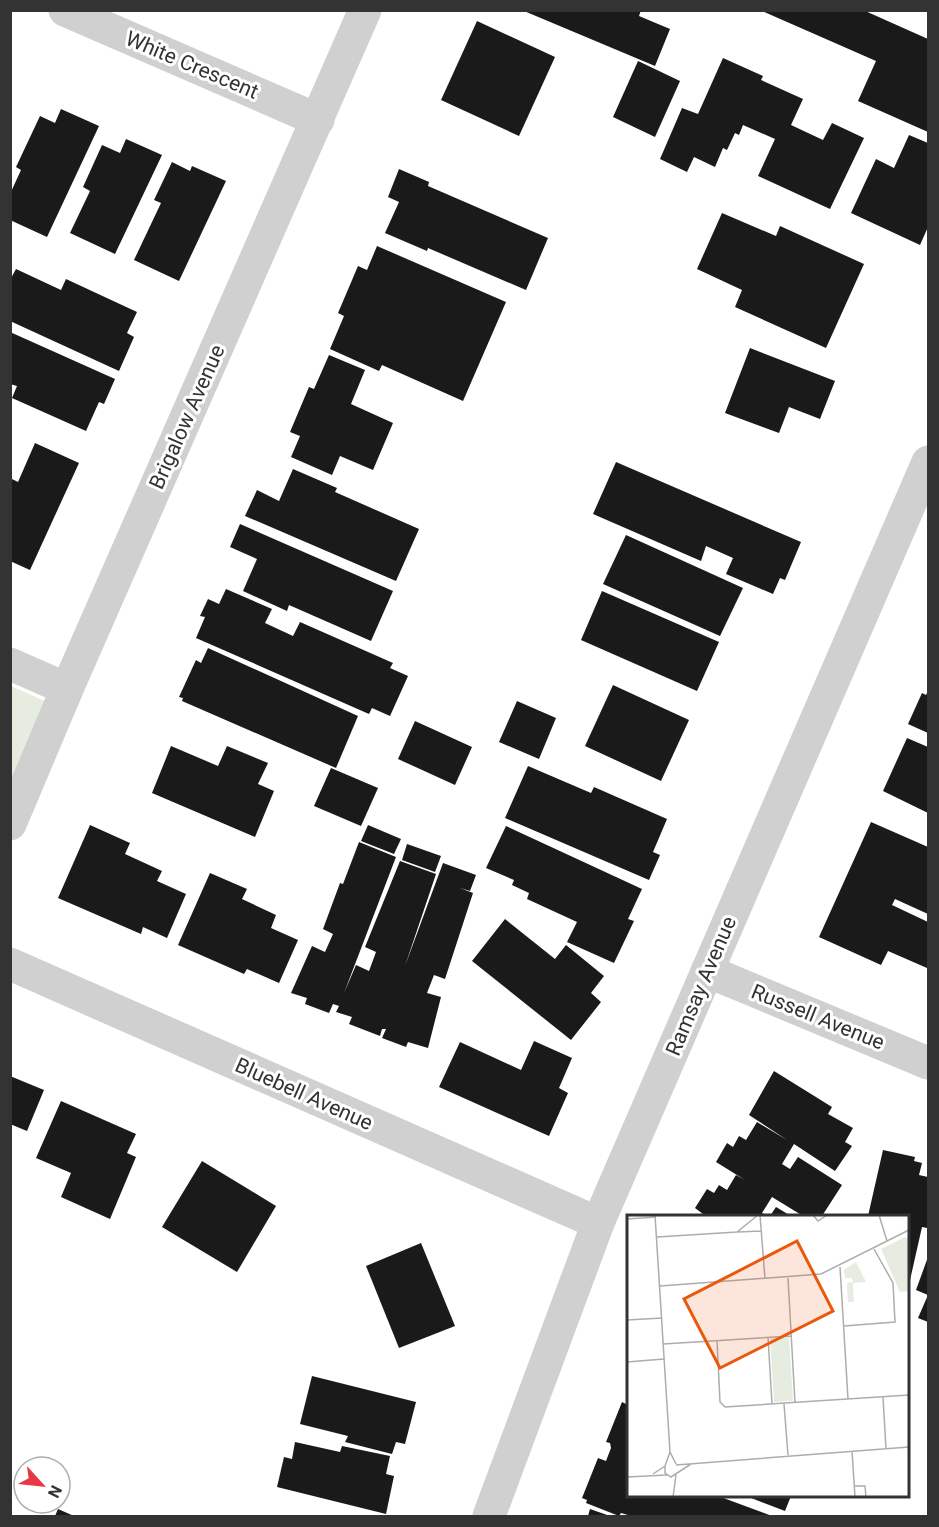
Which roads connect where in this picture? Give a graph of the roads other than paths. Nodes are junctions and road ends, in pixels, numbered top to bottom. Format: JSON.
{"nodes":[{"id":1,"x":66,"y":10,"type":"edge"},
{"id":2,"x":365,"y":10,"type":"edge"},
{"id":3,"x":318,"y":120,"type":"junction"},
{"id":4,"x":928,"y":462,"type":"edge"},
{"id":5,"x":10,"y":664,"type":"edge"},
{"id":6,"x":67,"y":689,"type":"junction"},
{"id":7,"x":10,"y":824,"type":"edge"},
{"id":8,"x":10,"y":964,"type":"edge"},
{"id":9,"x":707,"y":971,"type":"junction"},
{"id":10,"x":928,"y":1063,"type":"edge"},
{"id":11,"x":598,"y":1223,"type":"junction"},
{"id":12,"x":489,"y":1516,"type":"edge"}],
"edges":[{"from":1,"to":3,"type":"street","name":"White Crescent"},
{"from":2,"to":3,"type":"street","name":"Brigalow Avenue"},
{"from":3,"to":6,"type":"street","name":"Brigalow Avenue"},
{"from":4,"to":9,"type":"street","name":"Ramsay Avenue"},
{"from":5,"to":6,"type":"street"},
{"from":6,"to":7,"type":"street","name":"Brigalow Avenue"},
{"from":8,"to":11,"type":"street","name":"Bluebell Avenue"},
{"from":9,"to":10,"type":"street","name":"Russell Avenue"},
{"from":9,"to":11,"type":"street","name":"Ramsay Avenue"},
{"from":11,"to":12,"type":"street","name":"Ramsay Avenue"}]}
